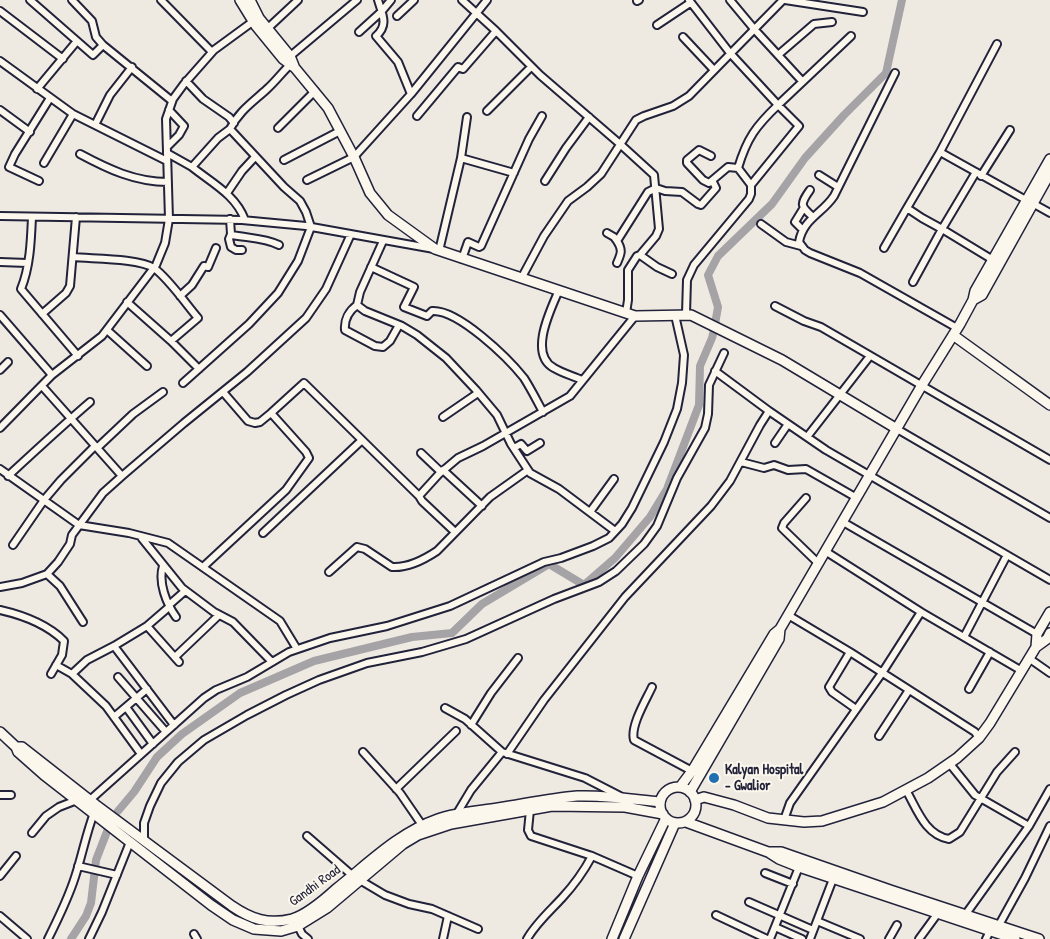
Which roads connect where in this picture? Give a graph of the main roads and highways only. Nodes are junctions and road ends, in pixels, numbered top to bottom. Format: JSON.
{"nodes":[{"id":1,"x":240,"y":0,"type":"edge"},
{"id":2,"x":250,"y":0,"type":"edge"},
{"id":3,"x":256,"y":20,"type":"junction"},
{"id":4,"x":291,"y":62,"type":"junction"},
{"id":5,"x":1050,"y":159,"type":"edge"},
{"id":6,"x":1049,"y":178,"type":"edge"},
{"id":7,"x":1030,"y":202,"type":"junction"},
{"id":8,"x":973,"y":300,"type":"junction"},
{"id":9,"x":955,"y":331,"type":"junction"},
{"id":10,"x":1050,"y":405,"type":"edge"},
{"id":11,"x":897,"y":429,"type":"junction"},
{"id":12,"x":1050,"y":612,"type":"edge"},
{"id":13,"x":780,"y":629,"type":"junction"},
{"id":14,"x":1050,"y":633,"type":"edge"},
{"id":15,"x":1036,"y":647,"type":"junction"},
{"id":16,"x":0,"y":732,"type":"edge"},
{"id":17,"x":16,"y":747,"type":"junction"},
{"id":18,"x":680,"y":787,"type":"junction"},
{"id":19,"x":693,"y":796,"type":"junction"},
{"id":20,"x":624,"y":802,"type":"junction"},
{"id":21,"x":660,"y":802,"type":"junction"},
{"id":22,"x":664,"y":816,"type":"junction"},
{"id":23,"x":106,"y":818,"type":"junction"},
{"id":24,"x":686,"y":822,"type":"junction"},
{"id":25,"x":675,"y":823,"type":"junction"},
{"id":26,"x":120,"y":828,"type":"junction"},
{"id":27,"x":768,"y":852,"type":"junction"},
{"id":28,"x":356,"y":878,"type":"junction"},
{"id":29,"x":963,"y":918,"type":"junction"},
{"id":30,"x":992,"y":930,"type":"edge"},
{"id":31,"x":271,"y":935,"type":"edge"},
{"id":32,"x":612,"y":939,"type":"edge"},
{"id":33,"x":624,"y":939,"type":"edge"},
{"id":34,"x":1015,"y":939,"type":"edge"},
{"id":35,"x":1039,"y":939,"type":"edge"}],
"edges":[{"from":1,"to":3,"type":"main road"},
{"from":2,"to":3,"type":"main road"},
{"from":3,"to":4,"type":"main road"},
{"from":3,"to":4,"type":"main road"},
{"from":4,"to":11,"type":"main road"},
{"from":5,"to":7,"type":"main road"},
{"from":6,"to":7,"type":"main road"},
{"from":7,"to":8,"type":"main road"},
{"from":7,"to":8,"type":"main road"},
{"from":8,"to":9,"type":"main road"},
{"from":9,"to":10,"type":"main road"},
{"from":9,"to":11,"type":"main road"},
{"from":11,"to":13,"type":"main road"},
{"from":12,"to":15,"type":"main road"},
{"from":13,"to":18,"type":"main road"},
{"from":13,"to":19,"type":"main road"},
{"from":14,"to":15,"type":"main road"},
{"from":15,"to":19,"type":"main road"},
{"from":16,"to":17,"type":"main road","name":"Gandhi Road"},
{"from":17,"to":23,"type":"main road"},
{"from":17,"to":23,"type":"main road","name":"Gandhi Road"},
{"from":18,"to":19,"type":"main road"},
{"from":18,"to":21,"type":"main road"},
{"from":19,"to":24,"type":"main road"},
{"from":20,"to":21,"type":"main road","name":"Gandhi Road"},
{"from":20,"to":22,"type":"main road"},
{"from":20,"to":28,"type":"main road"},
{"from":20,"to":28,"type":"main road","name":"Gandhi Road"},
{"from":21,"to":22,"type":"main road"},
{"from":22,"to":25,"type":"main road"},
{"from":22,"to":32,"type":"main road"},
{"from":23,"to":26,"type":"main road","name":"Gandhi Road"},
{"from":24,"to":25,"type":"main road"},
{"from":24,"to":27,"type":"main road"},
{"from":25,"to":33,"type":"main road"},
{"from":26,"to":28,"type":"main road","name":"Gandhi Road"},
{"from":26,"to":31,"type":"main road"},
{"from":27,"to":29,"type":"main road"},
{"from":27,"to":29,"type":"main road"},
{"from":28,"to":31,"type":"main road"},
{"from":29,"to":30,"type":"main road"},
{"from":30,"to":34,"type":"main road"},
{"from":30,"to":35,"type":"main road"}]}
